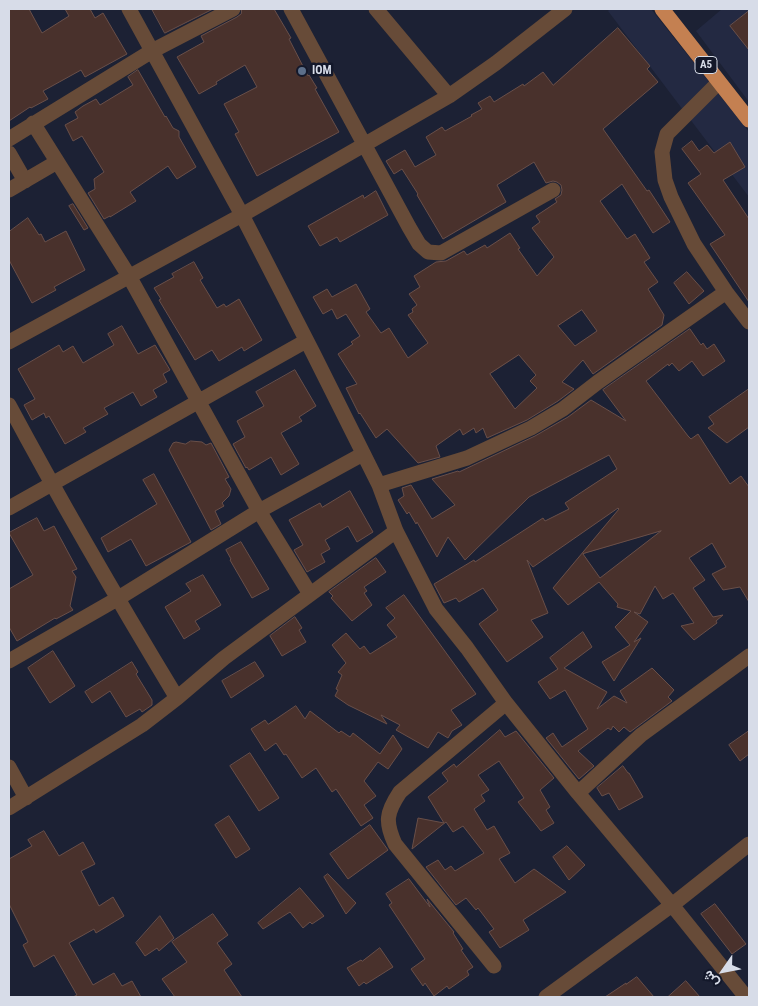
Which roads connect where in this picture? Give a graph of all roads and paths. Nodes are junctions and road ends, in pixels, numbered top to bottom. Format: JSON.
{"nodes":[{"id":1,"x":129,"y":9,"type":"edge"},
{"id":2,"x":233,"y":9,"type":"edge"},
{"id":3,"x":291,"y":9,"type":"edge"},
{"id":4,"x":376,"y":9,"type":"edge"},
{"id":5,"x":565,"y":9,"type":"edge"},
{"id":6,"x":662,"y":9,"type":"edge"},
{"id":7,"x":152,"y":51,"type":"junction"},
{"id":8,"x":719,"y":82,"type":"junction"},
{"id":9,"x":449,"y":96,"type":"junction"},
{"id":10,"x":749,"y":120,"type":"edge"},
{"id":11,"x":33,"y":123,"type":"junction"},
{"id":12,"x":9,"y":139,"type":"edge"},
{"id":13,"x":364,"y":144,"type":"junction"},
{"id":14,"x":9,"y":153,"type":"edge"},
{"id":15,"x":56,"y":162,"type":"junction"},
{"id":16,"x":25,"y":181,"type":"junction"},
{"id":17,"x":9,"y":190,"type":"edge"},
{"id":18,"x":553,"y":190,"type":"dead end"},
{"id":19,"x":242,"y":215,"type":"junction"},
{"id":20,"x":129,"y":276,"type":"junction"},
{"id":21,"x":726,"y":292,"type":"junction"},
{"id":22,"x":749,"y":322,"type":"edge"},
{"id":23,"x":306,"y":341,"type":"junction"},
{"id":24,"x":9,"y":342,"type":"edge"},
{"id":25,"x":199,"y":400,"type":"junction"},
{"id":26,"x":9,"y":405,"type":"edge"},
{"id":27,"x":364,"y":454,"type":"junction"},
{"id":28,"x":52,"y":485,"type":"junction"},
{"id":29,"x":378,"y":485,"type":"junction"},
{"id":30,"x":9,"y":508,"type":"edge"},
{"id":31,"x":259,"y":511,"type":"junction"},
{"id":32,"x":396,"y":530,"type":"junction"},
{"id":33,"x":310,"y":594,"type":"junction"},
{"id":34,"x":117,"y":599,"type":"junction"},
{"id":35,"x":749,"y":656,"type":"edge"},
{"id":36,"x":9,"y":660,"type":"edge"},
{"id":37,"x":177,"y":698,"type":"junction"},
{"id":38,"x":506,"y":703,"type":"junction"},
{"id":39,"x":9,"y":767,"type":"edge"},
{"id":40,"x":578,"y":793,"type":"junction"},
{"id":41,"x":26,"y":798,"type":"junction"},
{"id":42,"x":9,"y":808,"type":"edge"},
{"id":43,"x":749,"y":844,"type":"edge"},
{"id":44,"x":672,"y":905,"type":"junction"},
{"id":45,"x":494,"y":966,"type":"dead end"},
{"id":46,"x":546,"y":997,"type":"edge"},
{"id":47,"x":746,"y":997,"type":"edge"}],
"edges":[{"from":1,"to":7,"type":"street"},
{"from":2,"to":7,"type":"street"},
{"from":3,"to":13,"type":"street"},
{"from":4,"to":9,"type":"street"},
{"from":5,"to":9,"type":"street"},
{"from":6,"to":8,"type":"highway","number":"A5"},
{"from":7,"to":11,"type":"street"},
{"from":7,"to":19,"type":"street"},
{"from":8,"to":10,"type":"highway","number":"A5"},
{"from":8,"to":21,"type":"street"},
{"from":9,"to":13,"type":"street"},
{"from":11,"to":12,"type":"street"},
{"from":11,"to":15,"type":"street"},
{"from":13,"to":18,"type":"street"},
{"from":13,"to":19,"type":"street"},
{"from":14,"to":16,"type":"street"},
{"from":15,"to":16,"type":"street"},
{"from":15,"to":20,"type":"street"},
{"from":16,"to":17,"type":"street"},
{"from":19,"to":20,"type":"street"},
{"from":19,"to":23,"type":"street"},
{"from":20,"to":24,"type":"street"},
{"from":20,"to":25,"type":"street"},
{"from":21,"to":22,"type":"street"},
{"from":21,"to":29,"type":"street"},
{"from":23,"to":25,"type":"street"},
{"from":23,"to":27,"type":"street"},
{"from":25,"to":28,"type":"street"},
{"from":25,"to":31,"type":"street"},
{"from":26,"to":28,"type":"street"},
{"from":27,"to":29,"type":"street"},
{"from":27,"to":31,"type":"street"},
{"from":28,"to":30,"type":"street"},
{"from":28,"to":34,"type":"street"},
{"from":29,"to":32,"type":"street"},
{"from":31,"to":33,"type":"street"},
{"from":31,"to":34,"type":"street"},
{"from":32,"to":33,"type":"street"},
{"from":32,"to":38,"type":"street"},
{"from":33,"to":37,"type":"street"},
{"from":34,"to":36,"type":"street"},
{"from":34,"to":37,"type":"street"},
{"from":35,"to":40,"type":"street"},
{"from":37,"to":41,"type":"street"},
{"from":38,"to":40,"type":"street"},
{"from":38,"to":45,"type":"street"},
{"from":39,"to":41,"type":"street"},
{"from":40,"to":44,"type":"street"},
{"from":41,"to":42,"type":"street"},
{"from":43,"to":44,"type":"street"},
{"from":44,"to":46,"type":"street"},
{"from":44,"to":47,"type":"street"}]}
